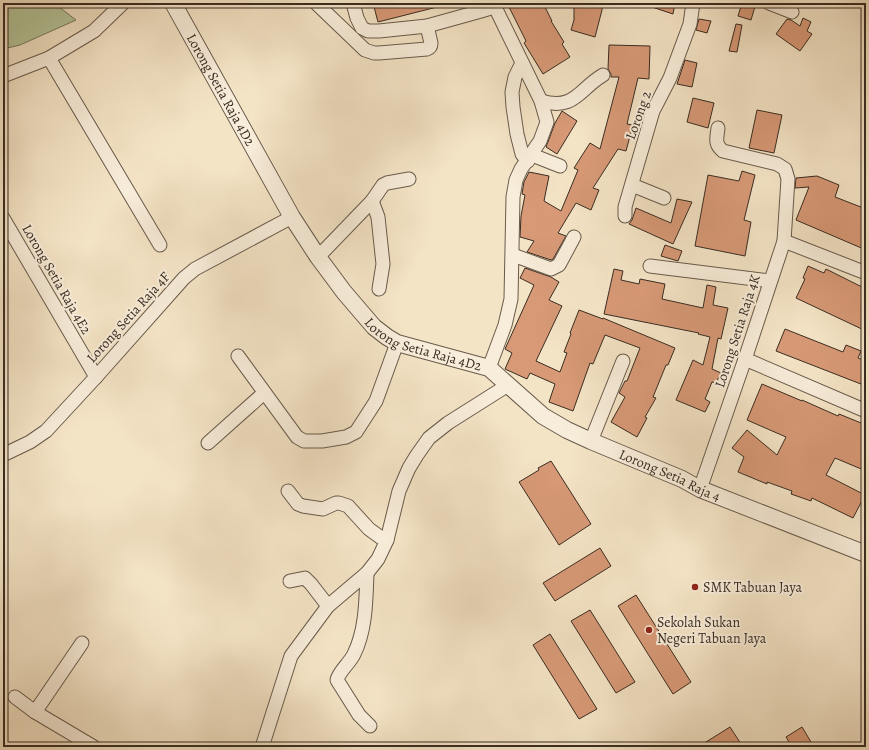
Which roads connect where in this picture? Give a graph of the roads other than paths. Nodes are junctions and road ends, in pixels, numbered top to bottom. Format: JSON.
{"nodes":[{"id":1,"x":123,"y":3,"type":"edge"},
{"id":2,"x":173,"y":3,"type":"edge"},
{"id":3,"x":317,"y":3,"type":"edge"},
{"id":4,"x":353,"y":3,"type":"edge"},
{"id":5,"x":693,"y":3,"type":"edge"},
{"id":6,"x":769,"y":3,"type":"edge"},
{"id":7,"x":494,"y":5,"type":"edge"},
{"id":8,"x":792,"y":12,"type":"dead end"},
{"id":9,"x":427,"y":26,"type":"junction"},
{"id":10,"x":49,"y":58,"type":"junction"},
{"id":11,"x":522,"y":63,"type":"junction"},
{"id":12,"x":603,"y":75,"type":"dead end"},
{"id":13,"x":3,"y":76,"type":"edge"},
{"id":14,"x":541,"y":101,"type":"junction"},
{"id":15,"x":718,"y":128,"type":"dead end"},
{"id":16,"x":530,"y":158,"type":"junction"},
{"id":17,"x":560,"y":166,"type":"dead end"},
{"id":18,"x":409,"y":178,"type":"dead end"},
{"id":19,"x":632,"y":185,"type":"junction"},
{"id":20,"x":664,"y":198,"type":"dead end"},
{"id":21,"x":372,"y":201,"type":"junction"},
{"id":22,"x":625,"y":216,"type":"dead end"},
{"id":23,"x":292,"y":217,"type":"junction"},
{"id":24,"x":3,"y":218,"type":"edge"},
{"id":25,"x":574,"y":237,"type":"dead end"},
{"id":26,"x":784,"y":241,"type":"junction"},
{"id":27,"x":160,"y":245,"type":"dead end"},
{"id":28,"x":513,"y":255,"type":"junction"},
{"id":29,"x":318,"y":257,"type":"junction"},
{"id":30,"x":650,"y":266,"type":"dead end"},
{"id":31,"x":866,"y":273,"type":"edge"},
{"id":32,"x":770,"y":281,"type":"junction"},
{"id":33,"x":379,"y":289,"type":"dead end"},
{"id":34,"x":397,"y":343,"type":"junction"},
{"id":35,"x":238,"y":356,"type":"dead end"},
{"id":36,"x":745,"y":359,"type":"junction"},
{"id":37,"x":622,"y":361,"type":"dead end"},
{"id":38,"x":489,"y":368,"type":"junction"},
{"id":39,"x":96,"y":377,"type":"junction"},
{"id":40,"x":508,"y":385,"type":"junction"},
{"id":41,"x":264,"y":393,"type":"junction"},
{"id":42,"x":866,"y":411,"type":"edge"},
{"id":43,"x":591,"y":441,"type":"junction"},
{"id":44,"x":208,"y":442,"type":"dead end"},
{"id":45,"x":3,"y":455,"type":"edge"},
{"id":46,"x":700,"y":489,"type":"junction"},
{"id":47,"x":288,"y":491,"type":"dead end"},
{"id":48,"x":388,"y":540,"type":"junction"},
{"id":49,"x":866,"y":554,"type":"edge"},
{"id":50,"x":367,"y":574,"type":"junction"},
{"id":51,"x":290,"y":581,"type":"dead end"},
{"id":52,"x":328,"y":606,"type":"junction"},
{"id":53,"x":82,"y":643,"type":"dead end"},
{"id":54,"x":15,"y":697,"type":"dead end"},
{"id":55,"x":35,"y":712,"type":"junction"},
{"id":56,"x":370,"y":726,"type":"dead end"},
{"id":57,"x":94,"y":747,"type":"edge"},
{"id":58,"x":262,"y":747,"type":"edge"}],
"edges":[{"from":1,"to":10,"type":"street"},
{"from":2,"to":23,"type":"street","name":"Lorong Setia Raja 4D2"},
{"from":3,"to":9,"type":"street"},
{"from":4,"to":9,"type":"street"},
{"from":5,"to":19,"type":"street","name":"Lorong 2"},
{"from":6,"to":8,"type":"street"},
{"from":7,"to":9,"type":"street"},
{"from":7,"to":11,"type":"street","name":"Lorong Setia Raja 4D2"},
{"from":10,"to":13,"type":"street"},
{"from":10,"to":27,"type":"street"},
{"from":11,"to":14,"type":"street","name":"Lorong Setia Raja 4D2"},
{"from":11,"to":16,"type":"street"},
{"from":12,"to":14,"type":"street"},
{"from":14,"to":16,"type":"street","name":"Lorong Setia Raja 4D2"},
{"from":15,"to":26,"type":"street","name":"Lorong Setia Raja 4K"},
{"from":16,"to":17,"type":"street"},
{"from":16,"to":28,"type":"street","name":"Lorong Setia Raja 4D2"},
{"from":18,"to":21,"type":"street"},
{"from":19,"to":20,"type":"street"},
{"from":19,"to":22,"type":"street","name":"Lorong 2"},
{"from":21,"to":29,"type":"street"},
{"from":21,"to":33,"type":"street"},
{"from":23,"to":29,"type":"street","name":"Lorong Setia Raja 4D2"},
{"from":23,"to":39,"type":"street","name":"Lorong Setia Raja 4F"},
{"from":24,"to":39,"type":"street","name":"Lorong Setia Raja 4E2"},
{"from":25,"to":28,"type":"street"},
{"from":26,"to":31,"type":"street"},
{"from":26,"to":32,"type":"street","name":"Lorong Setia Raja 4K"},
{"from":28,"to":38,"type":"street","name":"Lorong Setia Raja 4D2"},
{"from":29,"to":34,"type":"street","name":"Lorong Setia Raja 4D2"},
{"from":30,"to":32,"type":"street"},
{"from":32,"to":36,"type":"street","name":"Lorong Setia Raja 4K"},
{"from":34,"to":38,"type":"street","name":"Lorong Setia Raja 4D2"},
{"from":34,"to":41,"type":"street"},
{"from":35,"to":41,"type":"street"},
{"from":36,"to":42,"type":"street"},
{"from":36,"to":46,"type":"street","name":"Lorong Setia Raja 4K"},
{"from":37,"to":43,"type":"street"},
{"from":38,"to":40,"type":"street","name":"Lorong Setia Raja 4"},
{"from":39,"to":45,"type":"street","name":"Lorong Setia Raja 4F"},
{"from":40,"to":43,"type":"street","name":"Lorong Setia Raja 4"},
{"from":40,"to":48,"type":"street"},
{"from":41,"to":44,"type":"street"},
{"from":43,"to":46,"type":"street","name":"Lorong Setia Raja 4"},
{"from":46,"to":49,"type":"street","name":"Lorong Setia Raja 4"},
{"from":47,"to":48,"type":"street"},
{"from":48,"to":50,"type":"street"},
{"from":50,"to":52,"type":"street"},
{"from":50,"to":56,"type":"street"},
{"from":51,"to":52,"type":"street"},
{"from":52,"to":58,"type":"street"},
{"from":53,"to":55,"type":"street"},
{"from":54,"to":55,"type":"street"},
{"from":55,"to":57,"type":"street"}]}
